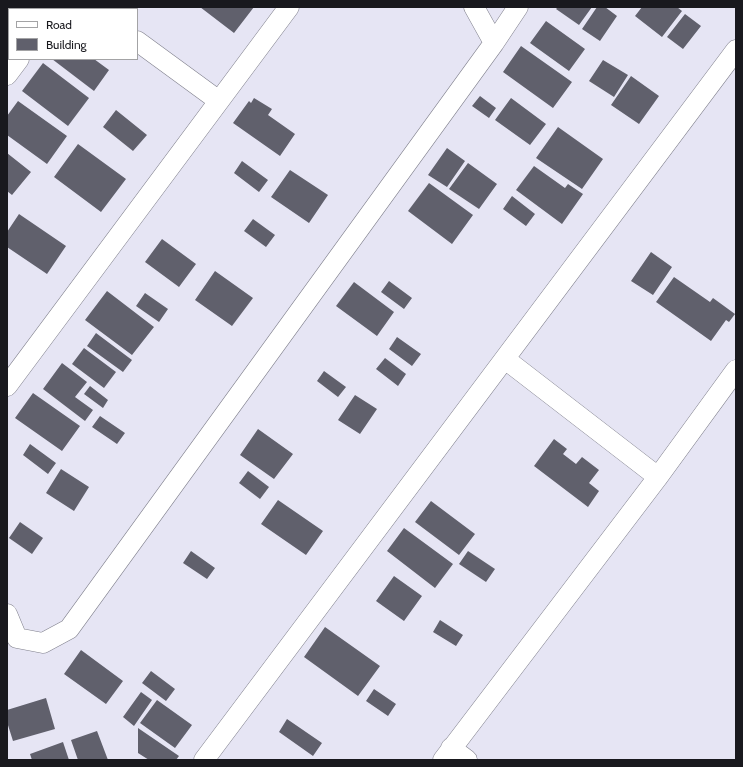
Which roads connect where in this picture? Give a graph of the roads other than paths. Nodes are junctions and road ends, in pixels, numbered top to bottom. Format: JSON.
{"nodes":[{"id":1,"x":289,"y":7,"type":"edge"},
{"id":2,"x":474,"y":7,"type":"edge"},
{"id":3,"x":518,"y":7,"type":"edge"},
{"id":4,"x":138,"y":42,"type":"edge"},
{"id":5,"x":494,"y":42,"type":"junction"},
{"id":6,"x":736,"y":50,"type":"edge"},
{"id":7,"x":18,"y":60,"type":"edge"},
{"id":8,"x":7,"y":75,"type":"edge"},
{"id":9,"x":220,"y":101,"type":"junction"},
{"id":10,"x":505,"y":359,"type":"junction"},
{"id":11,"x":736,"y":370,"type":"edge"},
{"id":12,"x":7,"y":386,"type":"edge"},
{"id":13,"x":658,"y":477,"type":"junction"},
{"id":14,"x":7,"y":614,"type":"edge"},
{"id":15,"x":447,"y":754,"type":"edge"},
{"id":16,"x":204,"y":760,"type":"edge"},
{"id":17,"x":467,"y":760,"type":"edge"}],
"edges":[{"from":1,"to":9,"type":"street"},
{"from":2,"to":5,"type":"street"},
{"from":3,"to":5,"type":"street"},
{"from":4,"to":9,"type":"street"},
{"from":5,"to":14,"type":"street"},
{"from":6,"to":10,"type":"street"},
{"from":7,"to":8,"type":"street"},
{"from":9,"to":12,"type":"street"},
{"from":10,"to":13,"type":"street"},
{"from":10,"to":16,"type":"street"},
{"from":11,"to":13,"type":"street"},
{"from":13,"to":15,"type":"street"},
{"from":15,"to":17,"type":"street"}]}
